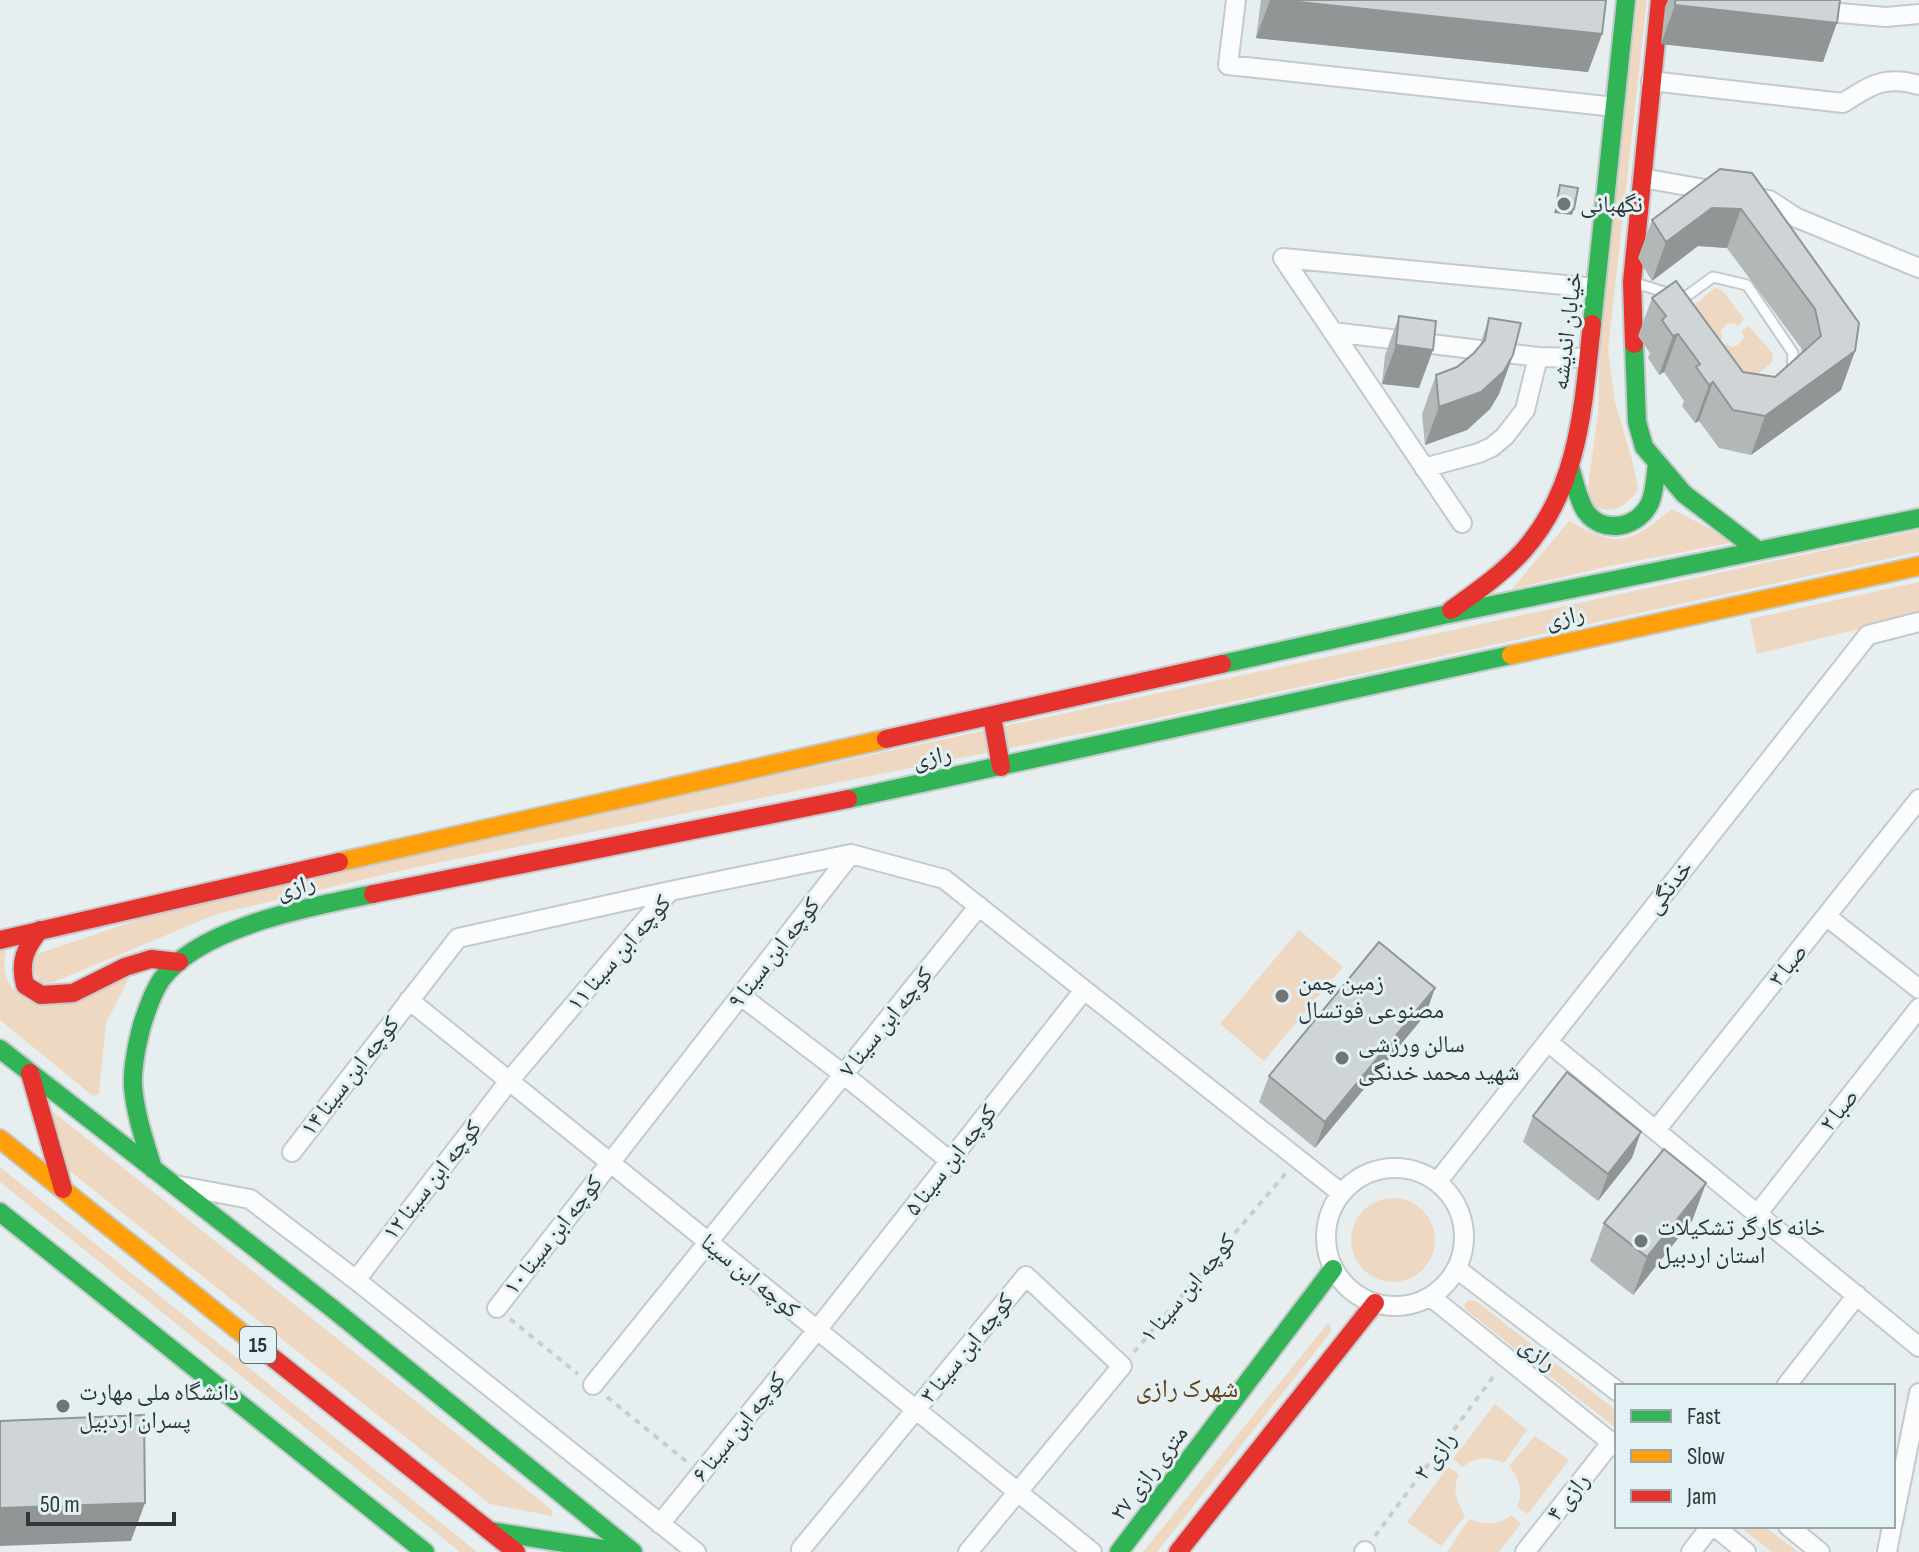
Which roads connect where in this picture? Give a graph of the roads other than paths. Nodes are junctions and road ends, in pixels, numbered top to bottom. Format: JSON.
{"nodes":[{"id":1,"x":1236,"y":0,"type":"edge"},
{"id":2,"x":1626,"y":0,"type":"edge"},
{"id":3,"x":1660,"y":0,"type":"edge"},
{"id":4,"x":1797,"y":9,"type":"edge"},
{"id":5,"x":1919,"y":14,"type":"edge"},
{"id":6,"x":1651,"y":81,"type":"junction"},
{"id":7,"x":1919,"y":85,"type":"edge"},
{"id":8,"x":1615,"y":107,"type":"junction"},
{"id":9,"x":1642,"y":178,"type":"junction"},
{"id":10,"x":1919,"y":268,"type":"edge"},
{"id":11,"x":1596,"y":288,"type":"junction"},
{"id":12,"x":1636,"y":295,"type":"junction"},
{"id":13,"x":1333,"y":332,"type":"junction"},
{"id":14,"x":1538,"y":357,"type":"junction"},
{"id":15,"x":1588,"y":358,"type":"junction"},
{"id":16,"x":1780,"y":382,"type":"edge"},
{"id":17,"x":1657,"y":465,"type":"junction"},
{"id":18,"x":1424,"y":468,"type":"junction"},
{"id":19,"x":1571,"y":470,"type":"junction"},
{"id":20,"x":1919,"y":518,"type":"edge"},
{"id":21,"x":1462,"y":523,"type":"dead end"},
{"id":22,"x":1756,"y":549,"type":"junction"},
{"id":23,"x":1919,"y":566,"type":"edge"},
{"id":24,"x":1443,"y":615,"type":"junction"},
{"id":25,"x":1919,"y":622,"type":"edge"},
{"id":26,"x":992,"y":716,"type":"junction"},
{"id":27,"x":1001,"y":767,"type":"junction"},
{"id":28,"x":1919,"y":799,"type":"edge"},
{"id":29,"x":851,"y":854,"type":"junction"},
{"id":30,"x":670,"y":891,"type":"junction"},
{"id":31,"x":979,"y":906,"type":"junction"},
{"id":32,"x":1826,"y":916,"type":"junction"},
{"id":33,"x":40,"y":930,"type":"junction"},
{"id":34,"x":0,"y":940,"type":"edge"},
{"id":35,"x":179,"y":962,"type":"junction"},
{"id":36,"x":1919,"y":989,"type":"edge"},
{"id":37,"x":1084,"y":990,"type":"junction"},
{"id":38,"x":741,"y":996,"type":"junction"},
{"id":39,"x":409,"y":1000,"type":"junction"},
{"id":40,"x":1919,"y":1008,"type":"edge"},
{"id":41,"x":1548,"y":1042,"type":"junction"},
{"id":42,"x":0,"y":1049,"type":"edge"},
{"id":43,"x":30,"y":1073,"type":"junction"},
{"id":44,"x":843,"y":1074,"type":"junction"},
{"id":45,"x":509,"y":1081,"type":"junction"},
{"id":46,"x":1656,"y":1130,"type":"junction"},
{"id":47,"x":0,"y":1139,"type":"edge"},
{"id":48,"x":292,"y":1152,"type":"dead end"},
{"id":49,"x":950,"y":1161,"type":"junction"},
{"id":50,"x":610,"y":1162,"type":"junction"},
{"id":51,"x":153,"y":1169,"type":"junction"},
{"id":52,"x":1438,"y":1181,"type":"junction"},
{"id":53,"x":172,"y":1184,"type":"junction"},
{"id":54,"x":63,"y":1189,"type":"junction"},
{"id":55,"x":1341,"y":1193,"type":"junction"},
{"id":56,"x":0,"y":1212,"type":"edge"},
{"id":57,"x":1758,"y":1213,"type":"junction"},
{"id":58,"x":708,"y":1242,"type":"junction"},
{"id":59,"x":1333,"y":1269,"type":"junction"},
{"id":60,"x":1457,"y":1269,"type":"junction"},
{"id":61,"x":356,"y":1280,"type":"junction"},
{"id":62,"x":1857,"y":1295,"type":"junction"},
{"id":63,"x":1431,"y":1297,"type":"junction"},
{"id":64,"x":1375,"y":1303,"type":"junction"},
{"id":65,"x":497,"y":1308,"type":"dead end"},
{"id":66,"x":817,"y":1330,"type":"junction"},
{"id":67,"x":1919,"y":1347,"type":"edge"},
{"id":68,"x":1122,"y":1366,"type":"joint"},
{"id":69,"x":1788,"y":1384,"type":"edge"},
{"id":70,"x":593,"y":1385,"type":"dead end"},
{"id":71,"x":1615,"y":1389,"type":"edge"},
{"id":72,"x":1919,"y":1393,"type":"edge"},
{"id":73,"x":916,"y":1410,"type":"junction"},
{"id":74,"x":1614,"y":1445,"type":"edge"},
{"id":75,"x":1018,"y":1492,"type":"junction"},
{"id":76,"x":1895,"y":1514,"type":"edge"},
{"id":77,"x":660,"y":1524,"type":"junction"},
{"id":78,"x":1711,"y":1528,"type":"edge"},
{"id":79,"x":1716,"y":1528,"type":"edge"},
{"id":80,"x":1790,"y":1528,"type":"edge"},
{"id":81,"x":1892,"y":1528,"type":"edge"},
{"id":82,"x":490,"y":1531,"type":"junction"},
{"id":83,"x":801,"y":1549,"type":"dead end"},
{"id":84,"x":1883,"y":1551,"type":"edge"},
{"id":85,"x":425,"y":1552,"type":"edge"},
{"id":86,"x":516,"y":1552,"type":"edge"},
{"id":87,"x":621,"y":1552,"type":"edge"},
{"id":88,"x":633,"y":1552,"type":"edge"},
{"id":89,"x":696,"y":1552,"type":"edge"},
{"id":90,"x":968,"y":1552,"type":"edge"},
{"id":91,"x":1092,"y":1552,"type":"edge"},
{"id":92,"x":1119,"y":1552,"type":"edge"},
{"id":93,"x":1178,"y":1552,"type":"edge"},
{"id":94,"x":1525,"y":1552,"type":"edge"},
{"id":95,"x":1691,"y":1552,"type":"edge"},
{"id":96,"x":1746,"y":1552,"type":"edge"},
{"id":97,"x":1820,"y":1552,"type":"edge"}],
"edges":[{"from":1,"to":8,"type":"street"},
{"from":2,"to":8,"type":"main road","name":"خیابان اندیشه"},
{"from":3,"to":6,"type":"main road"},
{"from":4,"to":5,"type":"street"},
{"from":6,"to":7,"type":"street"},
{"from":6,"to":9,"type":"main road"},
{"from":8,"to":11,"type":"main road","name":"خیابان اندیشه"},
{"from":9,"to":10,"type":"street"},
{"from":9,"to":12,"type":"main road"},
{"from":11,"to":13,"type":"street"},
{"from":11,"to":15,"type":"main road","name":"خیابان اندیشه"},
{"from":12,"to":16,"type":"lane"},
{"from":12,"to":17,"type":"main road"},
{"from":13,"to":14,"type":"street"},
{"from":13,"to":18,"type":"street"},
{"from":14,"to":15,"type":"street"},
{"from":14,"to":18,"type":"street"},
{"from":15,"to":19,"type":"main road","name":"خیابان اندیشه"},
{"from":17,"to":19,"type":"main road"},
{"from":17,"to":22,"type":"main road"},
{"from":18,"to":21,"type":"street"},
{"from":19,"to":24,"type":"main road","name":"خیابان اندیشه"},
{"from":20,"to":22,"type":"main road","name":"رازی"},
{"from":22,"to":24,"type":"main road","name":"رازی"},
{"from":23,"to":27,"type":"main road","name":"رازی"},
{"from":24,"to":26,"type":"main road","name":"رازی"},
{"from":25,"to":41,"type":"street","name":"خدنگی"},
{"from":26,"to":27,"type":"main road"},
{"from":26,"to":33,"type":"main road","name":"رازی"},
{"from":27,"to":35,"type":"main road","name":"رازی"},
{"from":28,"to":32,"type":"street","name":"صبا ۳"},
{"from":29,"to":30,"type":"street","name":"کوچه ابن سینا ۱۱"},
{"from":29,"to":31,"type":"street"},
{"from":29,"to":38,"type":"street","name":"کوچه ابن سینا ۹"},
{"from":30,"to":39,"type":"street","name":"کوچه ابن سینا ۱۴"},
{"from":30,"to":45,"type":"street","name":"کوچه ابن سینا ۱۱"},
{"from":31,"to":37,"type":"street"},
{"from":31,"to":44,"type":"street","name":"کوچه ابن سینا ۷"},
{"from":32,"to":36,"type":"street"},
{"from":32,"to":46,"type":"street","name":"صبا ۳"},
{"from":33,"to":34,"type":"main road","name":"رازی"},
{"from":33,"to":35,"type":"main road"},
{"from":35,"to":51,"type":"main road","name":"رازی"},
{"from":37,"to":49,"type":"street","name":"کوچه ابن سینا ۵"},
{"from":37,"to":55,"type":"street"},
{"from":38,"to":44,"type":"street"},
{"from":38,"to":50,"type":"street","name":"کوچه ابن سینا ۹"},
{"from":39,"to":45,"type":"street","name":"کوچه ابن سینا"},
{"from":39,"to":48,"type":"street","name":"کوچه ابن سینا ۱۴"},
{"from":40,"to":57,"type":"street","name":"صبا ۲"},
{"from":41,"to":46,"type":"street"},
{"from":41,"to":52,"type":"street","name":"خدنگی"},
{"from":42,"to":43,"type":"main road"},
{"from":43,"to":51,"type":"main road"},
{"from":43,"to":54,"type":"main road"},
{"from":44,"to":49,"type":"street"},
{"from":44,"to":58,"type":"street","name":"کوچه ابن سینا ۷"},
{"from":45,"to":50,"type":"street","name":"کوچه ابن سینا"},
{"from":45,"to":61,"type":"street","name":"کوچه ابن سینا ۱۲"},
{"from":46,"to":57,"type":"street"},
{"from":47,"to":54,"type":"main road","number":"15"},
{"from":49,"to":66,"type":"street","name":"کوچه ابن سینا ۵"},
{"from":50,"to":58,"type":"street","name":"کوچه ابن سینا"},
{"from":50,"to":65,"type":"street","name":"کوچه ابن سینا ۱۰"},
{"from":51,"to":53,"type":"main road"},
{"from":52,"to":55,"type":"street"},
{"from":52,"to":60,"type":"street"},
{"from":53,"to":61,"type":"street"},
{"from":53,"to":88,"type":"main road"},
{"from":54,"to":82,"type":"main road","number":"15"},
{"from":55,"to":59,"type":"street"},
{"from":56,"to":85,"type":"main road","number":"15"},
{"from":57,"to":62,"type":"street"},
{"from":58,"to":66,"type":"street","name":"کوچه ابن سینا"},
{"from":58,"to":70,"type":"street","name":"کوچه ابن سینا ۷"},
{"from":59,"to":64,"type":"street"},
{"from":59,"to":92,"type":"main road","name":"۲۷ متری رازی"},
{"from":60,"to":63,"type":"street"},
{"from":60,"to":71,"type":"street","name":"رازی"},
{"from":61,"to":77,"type":"street"},
{"from":62,"to":67,"type":"street"},
{"from":62,"to":69,"type":"street"},
{"from":63,"to":64,"type":"street"},
{"from":63,"to":74,"type":"street","name":"رازی"},
{"from":64,"to":93,"type":"main road"},
{"from":66,"to":73,"type":"street","name":"کوچه ابن سینا"},
{"from":66,"to":77,"type":"street","name":"کوچه ابن سینا ۶"},
{"from":68,"to":73,"type":"street","name":"کوچه ابن سینا ۳"},
{"from":68,"to":75,"type":"street","name":"کوچه ابن سینا ۱"},
{"from":72,"to":76,"type":"street"},
{"from":73,"to":75,"type":"street","name":"کوچه ابن سینا"},
{"from":73,"to":83,"type":"street"},
{"from":74,"to":94,"type":"street","name":"رازی ۴"},
{"from":75,"to":90,"type":"street","name":"کوچه ابن سینا ۱"},
{"from":75,"to":91,"type":"street","name":"کوچه ابن سینا"},
{"from":77,"to":89,"type":"street"},
{"from":78,"to":95,"type":"street"},
{"from":79,"to":96,"type":"street"},
{"from":80,"to":97,"type":"street"},
{"from":81,"to":84,"type":"street"},
{"from":82,"to":86,"type":"main road","number":"15"},
{"from":82,"to":87,"type":"main road"}]}
